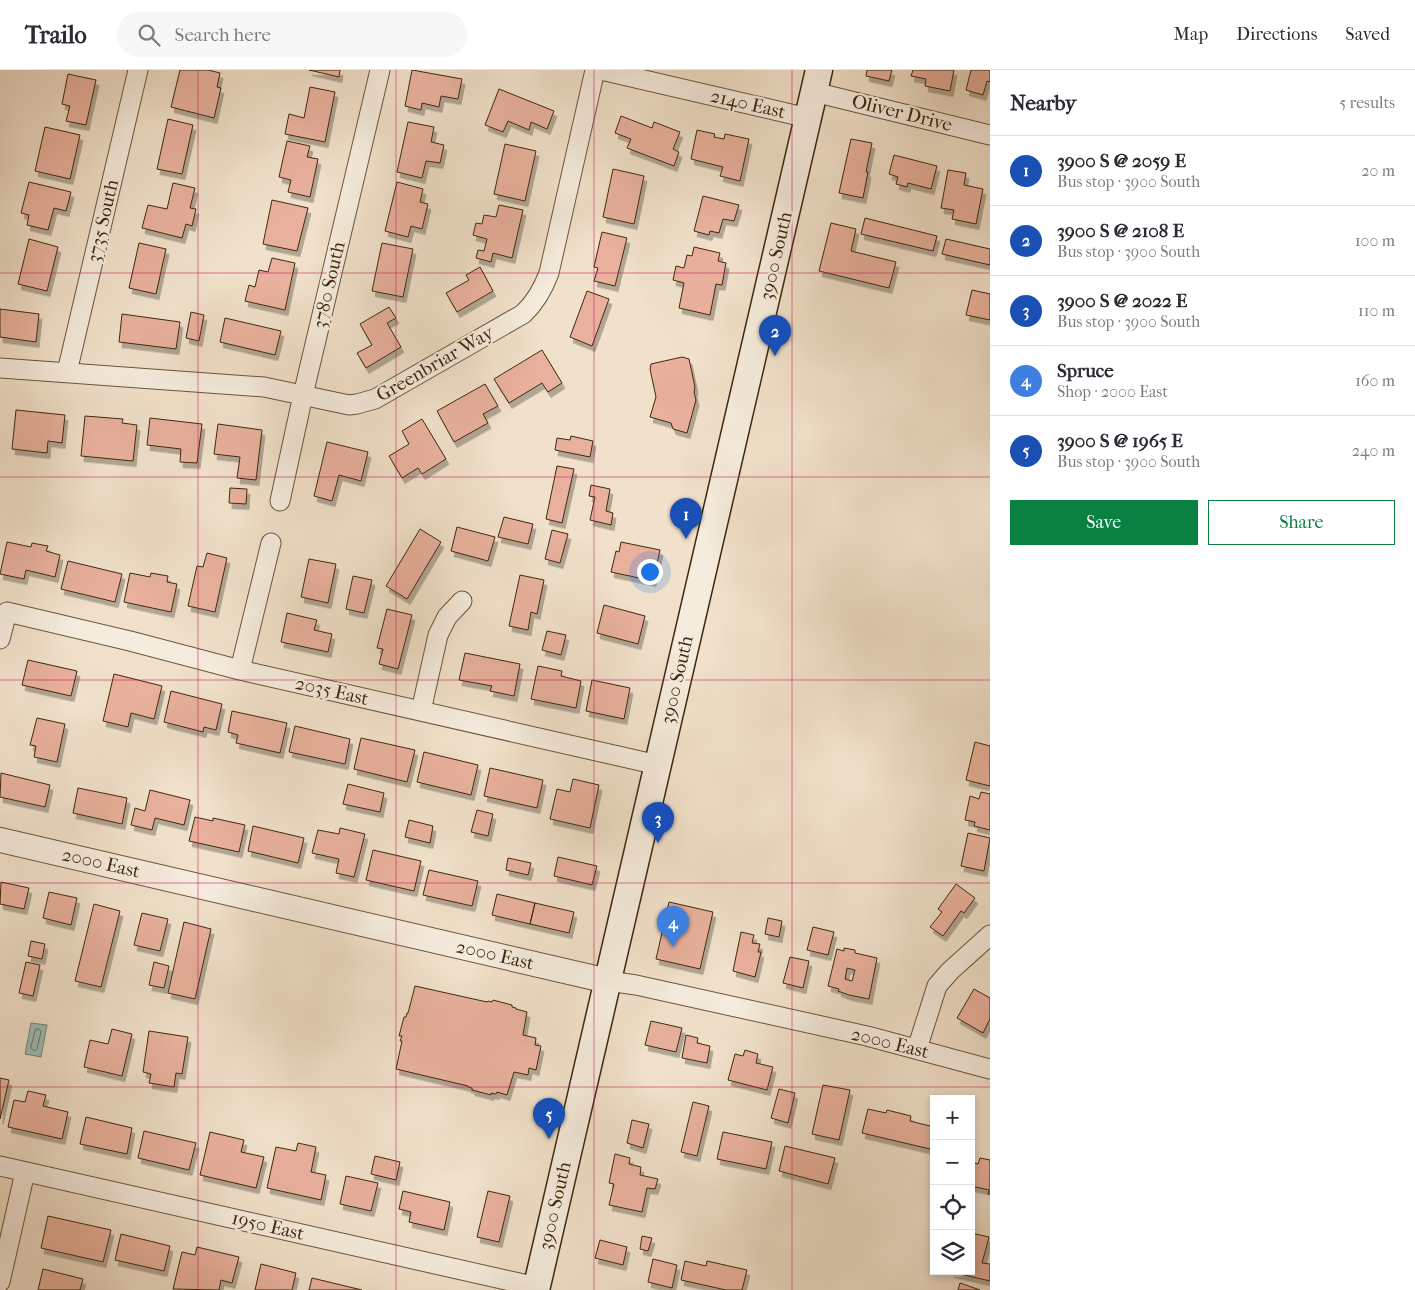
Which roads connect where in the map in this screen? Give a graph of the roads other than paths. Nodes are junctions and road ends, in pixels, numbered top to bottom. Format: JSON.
{"nodes":[{"id":1,"x":138,"y":70,"type":"edge"},
{"id":2,"x":380,"y":70,"type":"edge"},
{"id":3,"x":595,"y":70,"type":"edge"},
{"id":4,"x":601,"y":70,"type":"edge"},
{"id":5,"x":816,"y":81,"type":"edge"},
{"id":6,"x":808,"y":118,"type":"junction"},
{"id":7,"x":990,"y":135,"type":"edge"},
{"id":8,"x":0,"y":368,"type":"edge"},
{"id":9,"x":67,"y":372,"type":"junction"},
{"id":10,"x":303,"y":395,"type":"junction"},
{"id":11,"x":280,"y":501,"type":"dead end"},
{"id":12,"x":271,"y":543,"type":"dead end"},
{"id":13,"x":462,"y":602,"type":"dead end"},
{"id":14,"x":0,"y":639,"type":"edge"},
{"id":15,"x":240,"y":670,"type":"junction"},
{"id":16,"x":421,"y":712,"type":"junction"},
{"id":17,"x":658,"y":766,"type":"junction"},
{"id":18,"x":0,"y":840,"type":"edge"},
{"id":19,"x":990,"y":935,"type":"edge"},
{"id":20,"x":608,"y":981,"type":"junction"},
{"id":21,"x":917,"y":1049,"type":"junction"},
{"id":22,"x":990,"y":1069,"type":"edge"},
{"id":23,"x":0,"y":1166,"type":"edge"},
{"id":24,"x":25,"y":1172,"type":"junction"},
{"id":25,"x":0,"y":1282,"type":"edge"},
{"id":26,"x":536,"y":1288,"type":"edge"}],
"edges":[{"from":1,"to":9,"type":"street","name":"3735 South"},
{"from":2,"to":10,"type":"street","name":"3780 South"},
{"from":3,"to":10,"type":"street","name":"Greenbriar Way"},
{"from":4,"to":6,"type":"street","name":"2140 East"},
{"from":5,"to":6,"type":"main road","name":"3900 South"},
{"from":5,"to":7,"type":"street","name":"Oliver Drive"},
{"from":6,"to":17,"type":"main road","name":"3900 South"},
{"from":8,"to":9,"type":"street","name":"Greenbriar Way"},
{"from":9,"to":10,"type":"street","name":"Greenbriar Way"},
{"from":10,"to":11,"type":"street","name":"3780 South"},
{"from":12,"to":15,"type":"street"},
{"from":13,"to":16,"type":"street"},
{"from":14,"to":15,"type":"street","name":"2035 East"},
{"from":15,"to":16,"type":"street","name":"2035 East"},
{"from":16,"to":17,"type":"street","name":"2035 East"},
{"from":17,"to":20,"type":"main road","name":"3900 South"},
{"from":18,"to":20,"type":"street","name":"2000 East"},
{"from":19,"to":21,"type":"street"},
{"from":20,"to":21,"type":"street","name":"2000 East"},
{"from":20,"to":26,"type":"main road","name":"3900 South"},
{"from":21,"to":22,"type":"street","name":"2000 East"},
{"from":23,"to":24,"type":"street","name":"1950 East"},
{"from":24,"to":25,"type":"street"},
{"from":24,"to":26,"type":"street","name":"1950 East"}]}
